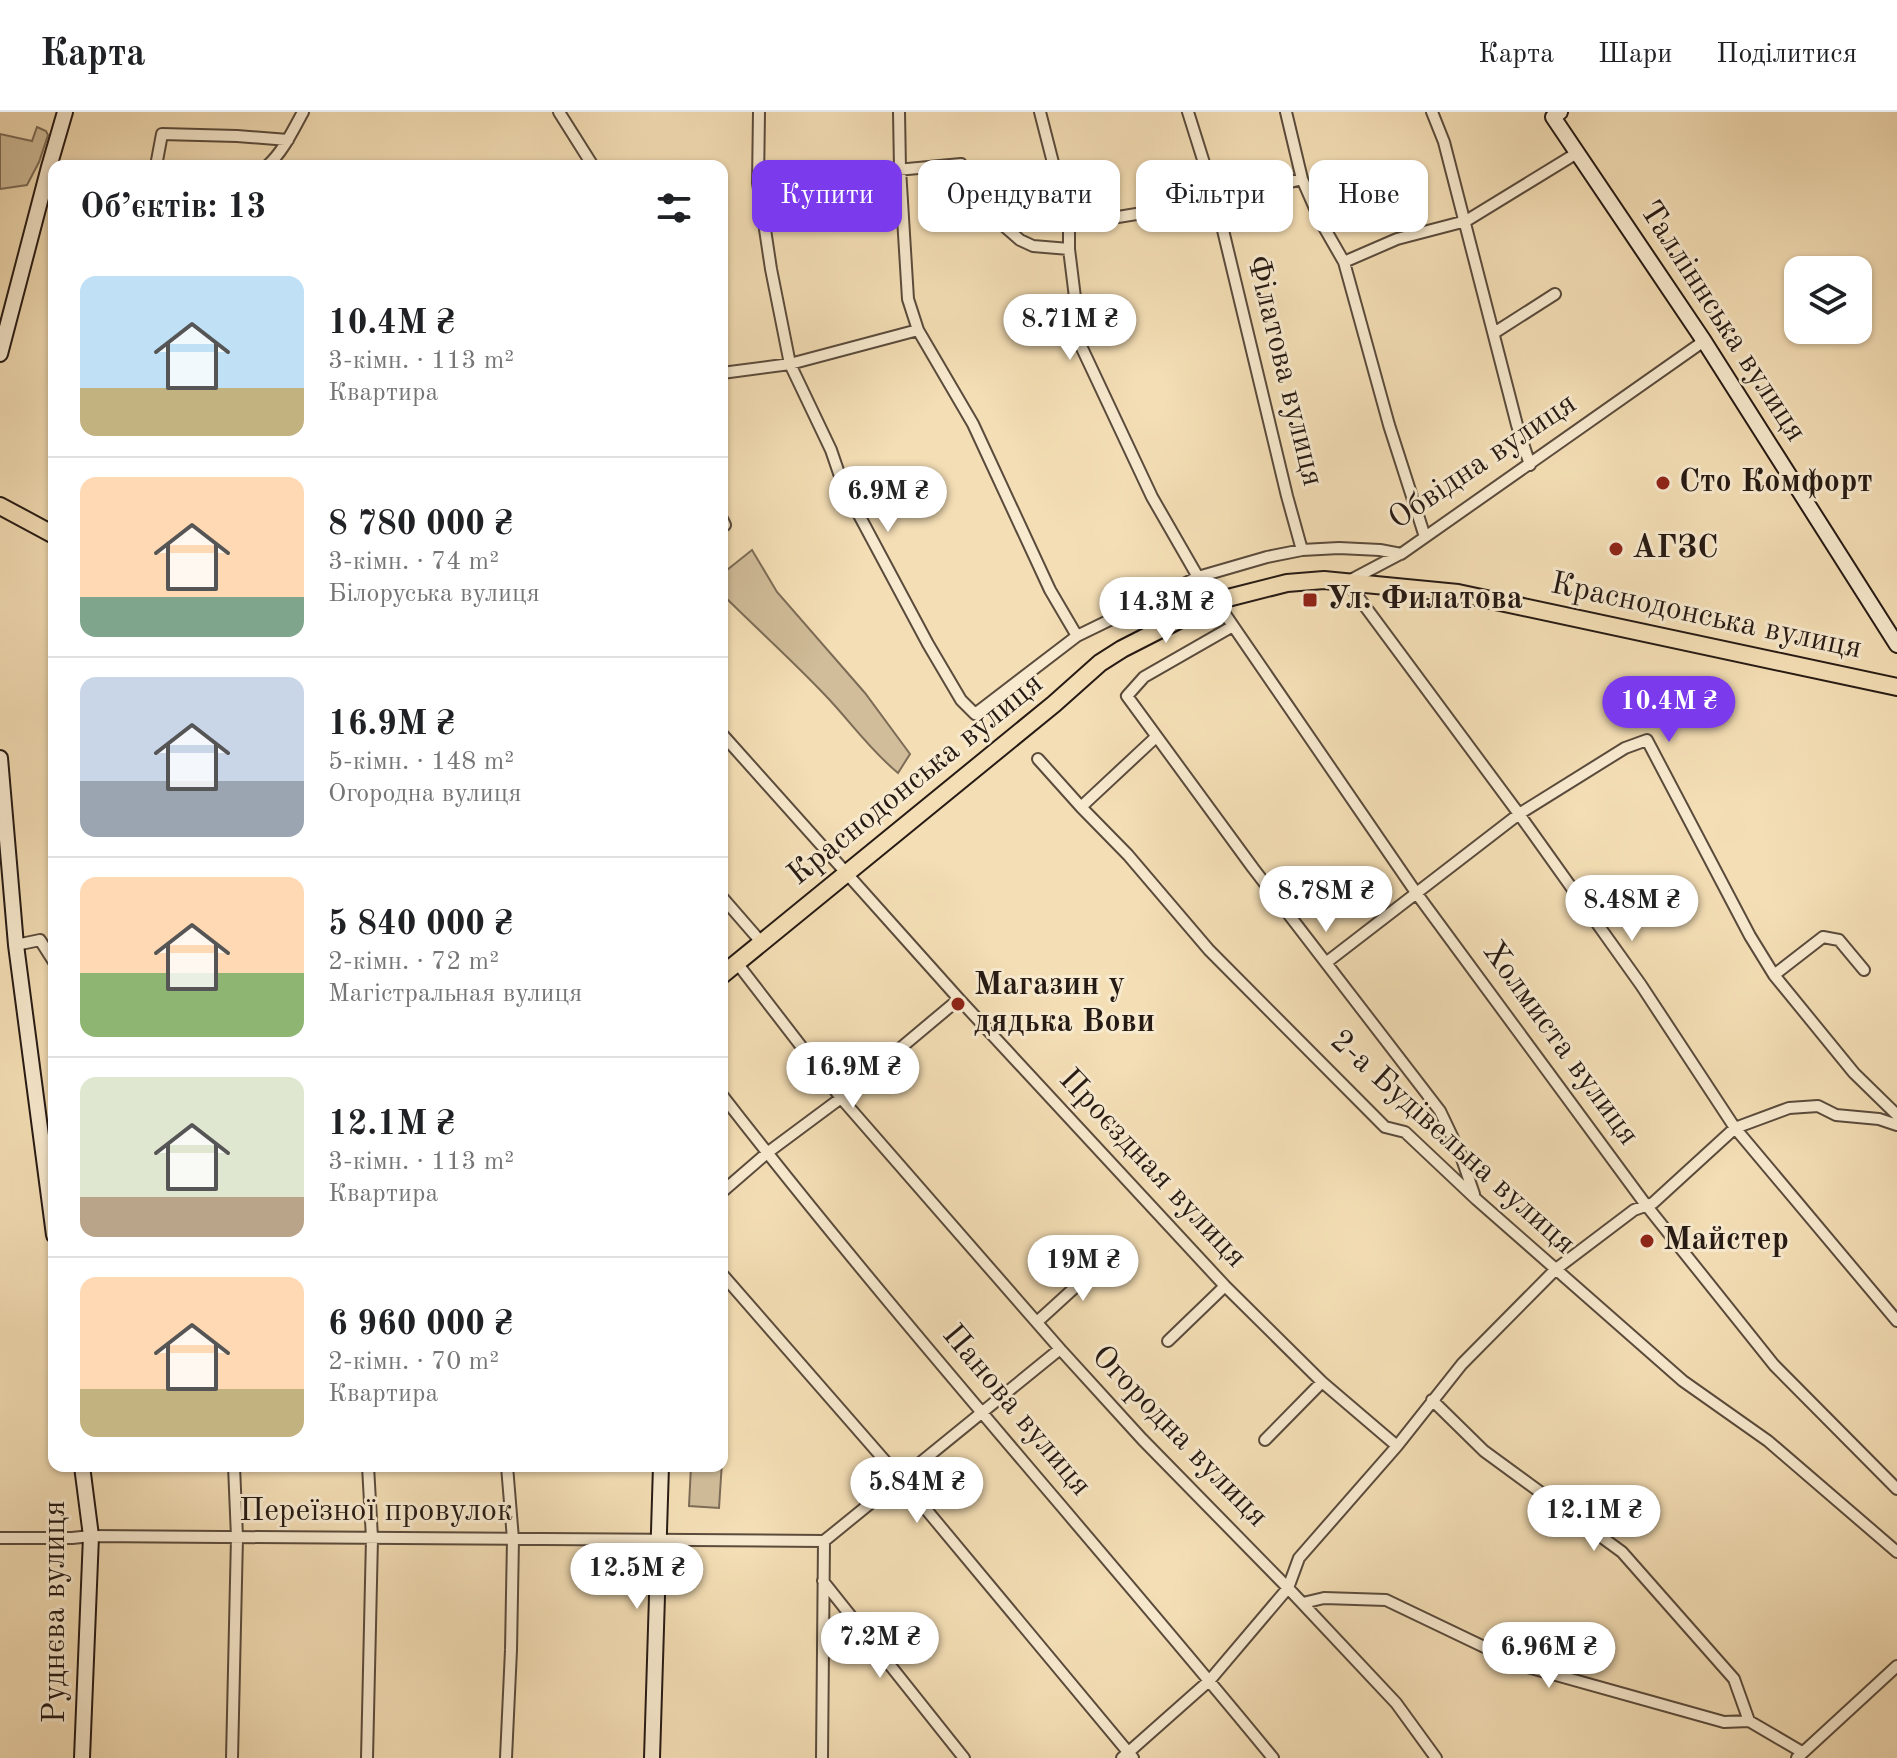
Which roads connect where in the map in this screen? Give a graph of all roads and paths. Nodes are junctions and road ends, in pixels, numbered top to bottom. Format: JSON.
{"nodes":[{"id":1,"x":65,"y":112,"type":"edge"},
{"id":2,"x":303,"y":112,"type":"edge"},
{"id":3,"x":559,"y":112,"type":"edge"},
{"id":4,"x":759,"y":112,"type":"edge"},
{"id":5,"x":899,"y":112,"type":"edge"},
{"id":6,"x":1040,"y":112,"type":"edge"},
{"id":7,"x":1188,"y":112,"type":"edge"},
{"id":8,"x":1286,"y":112,"type":"edge"},
{"id":9,"x":1432,"y":112,"type":"edge"},
{"id":10,"x":1554,"y":114,"type":"edge"},
{"id":11,"x":288,"y":140,"type":"junction"},
{"id":12,"x":1577,"y":153,"type":"junction"},
{"id":13,"x":53,"y":160,"type":"edge"},
{"id":14,"x":157,"y":160,"type":"edge"},
{"id":15,"x":274,"y":160,"type":"edge"},
{"id":16,"x":589,"y":160,"type":"edge"},
{"id":17,"x":758,"y":160,"type":"edge"},
{"id":18,"x":900,"y":160,"type":"edge"},
{"id":19,"x":1052,"y":160,"type":"edge"},
{"id":20,"x":1203,"y":160,"type":"edge"},
{"id":21,"x":902,"y":169,"type":"edge"},
{"id":22,"x":48,"y":179,"type":"edge"},
{"id":23,"x":1302,"y":179,"type":"junction"},
{"id":24,"x":1293,"y":181,"type":"edge"},
{"id":25,"x":902,"y":202,"type":"edge"},
{"id":26,"x":1466,"y":221,"type":"junction"},
{"id":27,"x":765,"y":232,"type":"edge"},
{"id":28,"x":1069,"y":232,"type":"edge"},
{"id":29,"x":1223,"y":232,"type":"edge"},
{"id":30,"x":1069,"y":249,"type":"junction"},
{"id":31,"x":1344,"y":262,"type":"junction"},
{"id":32,"x":1555,"y":294,"type":"dead end"},
{"id":33,"x":918,"y":330,"type":"junction"},
{"id":34,"x":1494,"y":333,"type":"junction"},
{"id":35,"x":1704,"y":341,"type":"junction"},
{"id":36,"x":0,"y":354,"type":"edge"},
{"id":37,"x":790,"y":364,"type":"junction"},
{"id":38,"x":728,"y":372,"type":"edge"},
{"id":39,"x":1530,"y":465,"type":"junction"},
{"id":40,"x":0,"y":506,"type":"edge"},
{"id":41,"x":48,"y":532,"type":"edge"},
{"id":42,"x":1425,"y":537,"type":"junction"},
{"id":43,"x":1302,"y":550,"type":"junction"},
{"id":44,"x":1401,"y":554,"type":"junction"},
{"id":45,"x":1198,"y":577,"type":"junction"},
{"id":46,"x":1347,"y":582,"type":"junction"},
{"id":47,"x":1216,"y":601,"type":"junction"},
{"id":48,"x":1233,"y":626,"type":"junction"},
{"id":49,"x":1077,"y":636,"type":"junction"},
{"id":50,"x":1897,"y":645,"type":"edge"},
{"id":51,"x":1897,"y":687,"type":"edge"},
{"id":52,"x":1156,"y":737,"type":"junction"},
{"id":53,"x":728,"y":741,"type":"edge"},
{"id":54,"x":0,"y":758,"type":"edge"},
{"id":55,"x":1038,"y":759,"type":"dead end"},
{"id":56,"x":1081,"y":807,"type":"junction"},
{"id":57,"x":1519,"y":814,"type":"junction"},
{"id":58,"x":846,"y":872,"type":"junction"},
{"id":59,"x":1417,"y":894,"type":"junction"},
{"id":60,"x":728,"y":904,"type":"edge"},
{"id":61,"x":762,"y":943,"type":"junction"},
{"id":62,"x":16,"y":945,"type":"junction"},
{"id":63,"x":48,"y":953,"type":"edge"},
{"id":64,"x":1327,"y":962,"type":"junction"},
{"id":65,"x":737,"y":963,"type":"junction"},
{"id":66,"x":728,"y":970,"type":"edge"},
{"id":67,"x":1864,"y":970,"type":"dead end"},
{"id":68,"x":1774,"y":975,"type":"junction"},
{"id":69,"x":959,"y":999,"type":"junction"},
{"id":70,"x":841,"y":1098,"type":"junction"},
{"id":71,"x":728,"y":1103,"type":"edge"},
{"id":72,"x":1897,"y":1115,"type":"edge"},
{"id":73,"x":1897,"y":1125,"type":"edge"},
{"id":74,"x":1735,"y":1128,"type":"junction"},
{"id":75,"x":767,"y":1153,"type":"junction"},
{"id":76,"x":728,"y":1187,"type":"edge"},
{"id":77,"x":48,"y":1189,"type":"edge"},
{"id":78,"x":1476,"y":1199,"type":"junction"},
{"id":79,"x":1646,"y":1205,"type":"junction"},
{"id":80,"x":1106,"y":1259,"type":"dead end"},
{"id":81,"x":1556,"y":1269,"type":"junction"},
{"id":82,"x":728,"y":1281,"type":"edge"},
{"id":83,"x":1225,"y":1286,"type":"junction"},
{"id":84,"x":1897,"y":1321,"type":"edge"},
{"id":85,"x":1037,"y":1322,"type":"junction"},
{"id":86,"x":1168,"y":1341,"type":"dead end"},
{"id":87,"x":1060,"y":1349,"type":"junction"},
{"id":88,"x":1322,"y":1382,"type":"junction"},
{"id":89,"x":1432,"y":1400,"type":"junction"},
{"id":90,"x":981,"y":1411,"type":"junction"},
{"id":91,"x":1265,"y":1440,"type":"dead end"},
{"id":92,"x":1397,"y":1446,"type":"junction"},
{"id":93,"x":83,"y":1472,"type":"edge"},
{"id":94,"x":234,"y":1472,"type":"edge"},
{"id":95,"x":368,"y":1472,"type":"edge"},
{"id":96,"x":507,"y":1472,"type":"edge"},
{"id":97,"x":661,"y":1472,"type":"edge"},
{"id":98,"x":900,"y":1478,"type":"junction"},
{"id":99,"x":1897,"y":1489,"type":"edge"},
{"id":100,"x":91,"y":1536,"type":"junction"},
{"id":101,"x":237,"y":1537,"type":"junction"},
{"id":102,"x":0,"y":1538,"type":"edge"},
{"id":103,"x":372,"y":1538,"type":"junction"},
{"id":104,"x":513,"y":1539,"type":"junction"},
{"id":105,"x":659,"y":1541,"type":"junction"},
{"id":106,"x":824,"y":1541,"type":"junction"},
{"id":107,"x":1897,"y":1552,"type":"edge"},
{"id":108,"x":823,"y":1581,"type":"junction"},
{"id":109,"x":1288,"y":1588,"type":"junction"},
{"id":110,"x":1303,"y":1603,"type":"junction"},
{"id":111,"x":1897,"y":1666,"type":"edge"},
{"id":112,"x":1210,"y":1680,"type":"junction"},
{"id":113,"x":1749,"y":1721,"type":"junction"},
{"id":114,"x":1799,"y":1755,"type":"edge"},
{"id":115,"x":1128,"y":1756,"type":"edge"},
{"id":116,"x":82,"y":1758,"type":"edge"},
{"id":117,"x":232,"y":1758,"type":"edge"},
{"id":118,"x":367,"y":1758,"type":"edge"},
{"id":119,"x":506,"y":1758,"type":"edge"},
{"id":120,"x":652,"y":1758,"type":"edge"},
{"id":121,"x":822,"y":1758,"type":"edge"},
{"id":122,"x":964,"y":1758,"type":"edge"},
{"id":123,"x":1273,"y":1758,"type":"edge"},
{"id":124,"x":1436,"y":1758,"type":"edge"}],
"edges":[{"from":1,"to":13,"type":"street"},
{"from":2,"to":11,"type":"street"},
{"from":3,"to":16,"type":"street"},
{"from":4,"to":17,"type":"street"},
{"from":5,"to":18,"type":"street"},
{"from":6,"to":19,"type":"street"},
{"from":7,"to":20,"type":"street","name":"Філатова вулиця"},
{"from":8,"to":23,"type":"street"},
{"from":9,"to":26,"type":"street"},
{"from":10,"to":12,"type":"street","name":"Талліннська вулиця"},
{"from":11,"to":14,"type":"street"},
{"from":11,"to":15,"type":"street"},
{"from":12,"to":26,"type":"street"},
{"from":12,"to":35,"type":"street","name":"Талліннська вулиця"},
{"from":21,"to":30,"type":"street"},
{"from":22,"to":36,"type":"street"},
{"from":23,"to":24,"type":"street"},
{"from":23,"to":31,"type":"street"},
{"from":25,"to":33,"type":"street"},
{"from":26,"to":31,"type":"street"},
{"from":26,"to":34,"type":"street"},
{"from":27,"to":37,"type":"street"},
{"from":28,"to":30,"type":"street"},
{"from":29,"to":43,"type":"street","name":"Філатова вулиця"},
{"from":30,"to":45,"type":"street"},
{"from":31,"to":42,"type":"street"},
{"from":32,"to":34,"type":"street"},
{"from":33,"to":37,"type":"street"},
{"from":33,"to":49,"type":"street"},
{"from":34,"to":39,"type":"street"},
{"from":35,"to":39,"type":"street","name":"Обвідна вулиця"},
{"from":35,"to":50,"type":"street","name":"Талліннська вулиця"},
{"from":37,"to":38,"type":"street"},
{"from":37,"to":49,"type":"street","name":"Обвідна вулиця"},
{"from":39,"to":42,"type":"street","name":"Обвідна вулиця"},
{"from":40,"to":41,"type":"main road"},
{"from":42,"to":44,"type":"street","name":"Обвідна вулиця"},
{"from":43,"to":44,"type":"street","name":"Обвідна вулиця"},
{"from":43,"to":45,"type":"street","name":"Обвідна вулиця"},
{"from":44,"to":46,"type":"street"},
{"from":45,"to":49,"type":"street","name":"Обвідна вулиця"},
{"from":46,"to":47,"type":"main road","name":"Краснодонська вулиця"},
{"from":46,"to":51,"type":"main road","name":"Краснодонська вулиця"},
{"from":46,"to":57,"type":"street"},
{"from":47,"to":48,"type":"street","name":"Холмиста вулиця"},
{"from":47,"to":58,"type":"main road","name":"Краснодонська вулиця"},
{"from":48,"to":52,"type":"street"},
{"from":48,"to":59,"type":"street","name":"Холмиста вулиця"},
{"from":52,"to":56,"type":"street"},
{"from":52,"to":64,"type":"street"},
{"from":53,"to":58,"type":"street","name":"Проєздная вулиця"},
{"from":54,"to":62,"type":"street"},
{"from":55,"to":56,"type":"street","name":"2-а Будівельна вулиця"},
{"from":56,"to":78,"type":"street","name":"2-а Будівельна вулиця"},
{"from":57,"to":59,"type":"street"},
{"from":57,"to":68,"type":"street"},
{"from":57,"to":74,"type":"street"},
{"from":58,"to":61,"type":"main road","name":"Краснодонська вулиця"},
{"from":58,"to":69,"type":"street","name":"Проєздная вулиця"},
{"from":59,"to":64,"type":"street"},
{"from":59,"to":79,"type":"street","name":"Холмиста вулиця"},
{"from":60,"to":61,"type":"street"},
{"from":61,"to":65,"type":"main road","name":"Краснодонська вулиця"},
{"from":62,"to":63,"type":"street"},
{"from":62,"to":77,"type":"street"},
{"from":64,"to":78,"type":"street"},
{"from":65,"to":66,"type":"main road","name":"Краснодонська вулиця"},
{"from":65,"to":70,"type":"street","name":"Огородна вулиця"},
{"from":67,"to":68,"type":"street"},
{"from":68,"to":72,"type":"street"},
{"from":69,"to":70,"type":"street"},
{"from":69,"to":83,"type":"street","name":"Проєздная вулиця"},
{"from":70,"to":75,"type":"street"},
{"from":70,"to":85,"type":"street","name":"Огородна вулиця"},
{"from":71,"to":75,"type":"street","name":"Панова вулиця"},
{"from":73,"to":74,"type":"street"},
{"from":74,"to":79,"type":"street"},
{"from":74,"to":84,"type":"street"},
{"from":75,"to":76,"type":"street"},
{"from":75,"to":90,"type":"street","name":"Панова вулиця"},
{"from":78,"to":81,"type":"street","name":"2-а Будівельна вулиця"},
{"from":79,"to":81,"type":"street"},
{"from":79,"to":99,"type":"street","name":"Холмиста вулиця"},
{"from":80,"to":85,"type":"street"},
{"from":81,"to":89,"type":"street"},
{"from":81,"to":107,"type":"street","name":"2-а Будівельна вулиця"},
{"from":82,"to":98,"type":"street"},
{"from":83,"to":86,"type":"street"},
{"from":83,"to":88,"type":"street","name":"Проєздная вулиця"},
{"from":85,"to":87,"type":"street","name":"Огородна вулиця"},
{"from":87,"to":90,"type":"street"},
{"from":87,"to":109,"type":"street","name":"Огородна вулиця"},
{"from":88,"to":91,"type":"street"},
{"from":88,"to":92,"type":"street","name":"Проєздная вулиця"},
{"from":89,"to":92,"type":"street"},
{"from":89,"to":113,"type":"street"},
{"from":90,"to":98,"type":"street"},
{"from":90,"to":112,"type":"street","name":"Панова вулиця"},
{"from":92,"to":109,"type":"street"},
{"from":93,"to":100,"type":"street","name":"Руднєва вулиця"},
{"from":94,"to":101,"type":"street"},
{"from":95,"to":103,"type":"street"},
{"from":96,"to":104,"type":"street"},
{"from":97,"to":105,"type":"street"},
{"from":98,"to":106,"type":"street"},
{"from":98,"to":115,"type":"street"},
{"from":100,"to":101,"type":"street","name":"Переїзної провулок"},
{"from":100,"to":102,"type":"street","name":"Переїзної провулок"},
{"from":100,"to":116,"type":"street","name":"Руднєва вулиця"},
{"from":101,"to":103,"type":"street","name":"Переїзної провулок"},
{"from":101,"to":117,"type":"street"},
{"from":103,"to":104,"type":"street","name":"Переїзної провулок"},
{"from":103,"to":118,"type":"street"},
{"from":104,"to":105,"type":"street","name":"Переїзної провулок"},
{"from":104,"to":119,"type":"street"},
{"from":105,"to":106,"type":"street","name":"Переїзної провулок"},
{"from":105,"to":120,"type":"street"},
{"from":106,"to":108,"type":"street"},
{"from":108,"to":121,"type":"street"},
{"from":108,"to":122,"type":"street"},
{"from":109,"to":110,"type":"street","name":"Огородна вулиця"},
{"from":109,"to":112,"type":"street"},
{"from":110,"to":113,"type":"street"},
{"from":110,"to":124,"type":"street","name":"Огородна вулиця"},
{"from":111,"to":114,"type":"street"},
{"from":112,"to":115,"type":"street"},
{"from":112,"to":123,"type":"street","name":"Панова вулиця"},
{"from":113,"to":114,"type":"street"}]}
